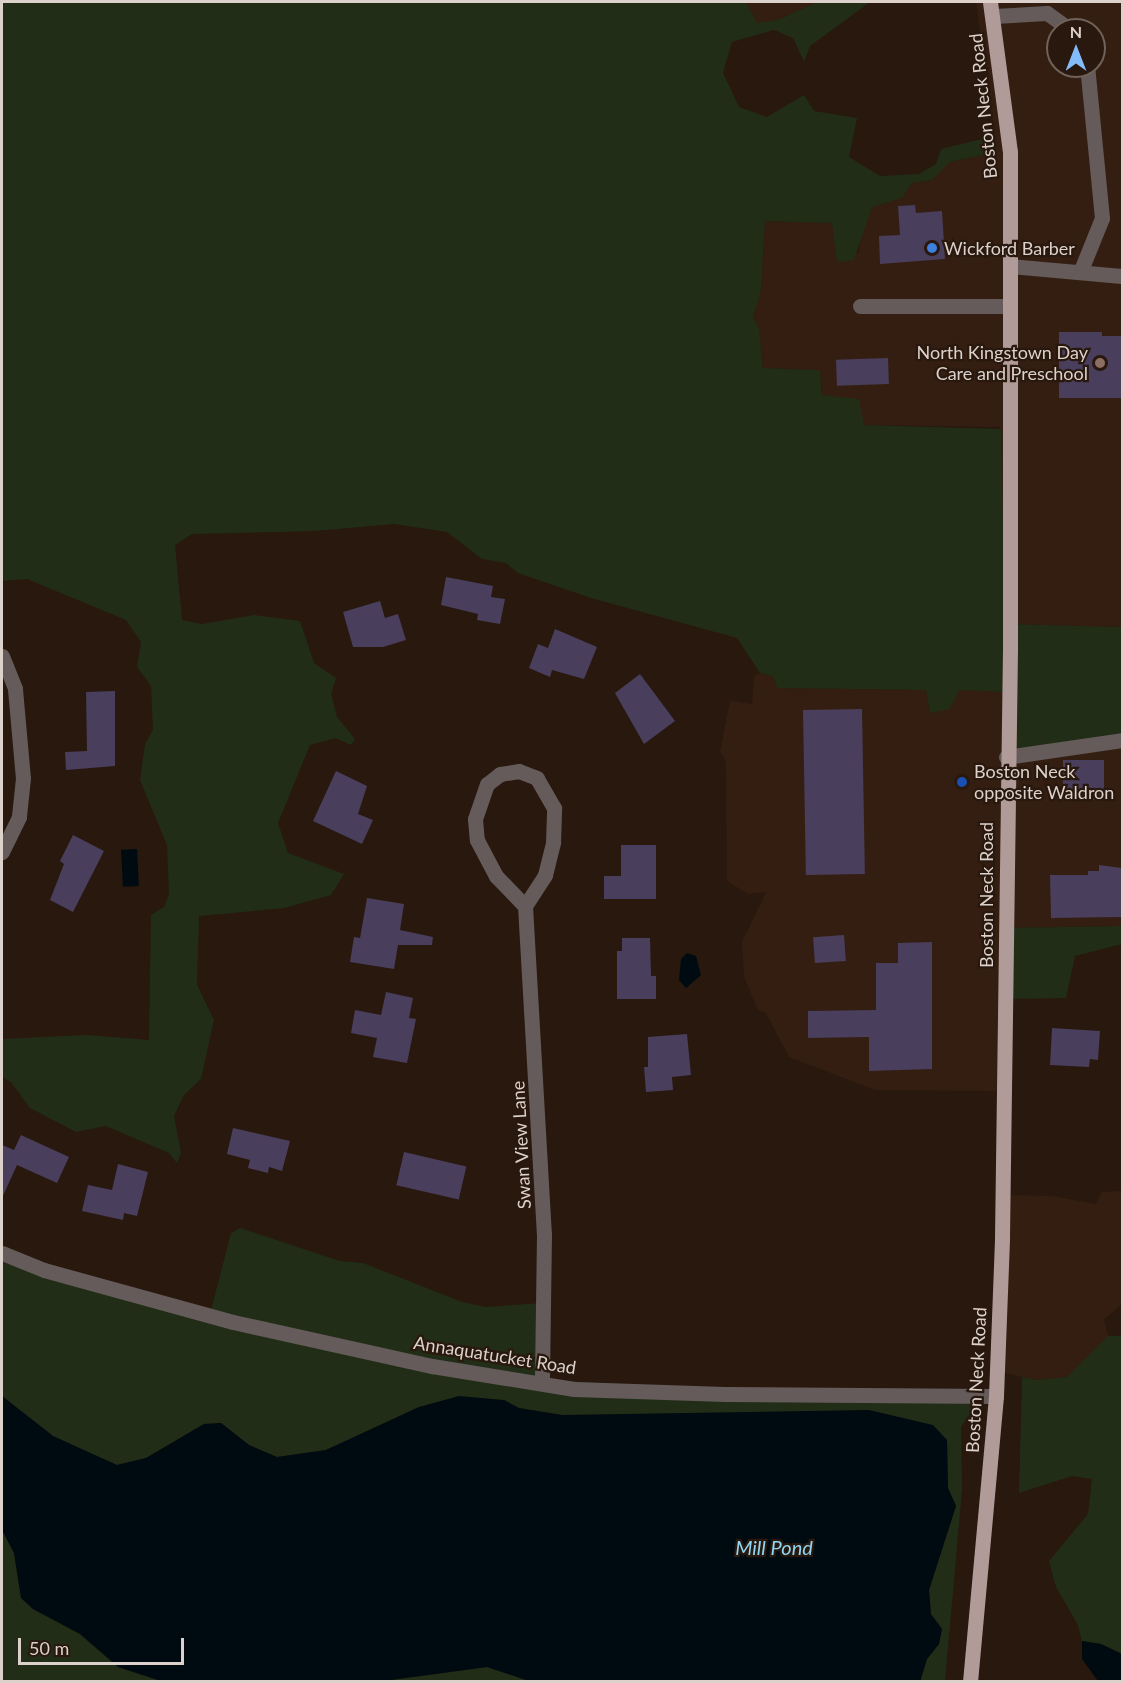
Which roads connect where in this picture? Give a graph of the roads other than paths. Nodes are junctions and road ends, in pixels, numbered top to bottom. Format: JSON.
{"nodes":[{"id":1,"x":992,"y":9,"type":"edge"},
{"id":2,"x":1054,"y":18,"type":"edge"},
{"id":3,"x":1088,"y":78,"type":"edge"},
{"id":4,"x":1010,"y":266,"type":"junction"},
{"id":5,"x":1081,"y":270,"type":"junction"},
{"id":6,"x":1122,"y":276,"type":"edge"},
{"id":7,"x":861,"y":306,"type":"dead end"},
{"id":8,"x":1010,"y":306,"type":"junction"},
{"id":9,"x":2,"y":656,"type":"edge"},
{"id":10,"x":1122,"y":740,"type":"edge"},
{"id":11,"x":1006,"y":757,"type":"junction"},
{"id":12,"x":2,"y":852,"type":"edge"},
{"id":13,"x":525,"y":906,"type":"junction"},
{"id":14,"x":2,"y":1253,"type":"edge"},
{"id":15,"x":542,"y":1383,"type":"junction"},
{"id":16,"x":996,"y":1396,"type":"junction"},
{"id":17,"x":972,"y":1681,"type":"edge"}],
"edges":[{"from":1,"to":2,"type":"street"},
{"from":1,"to":4,"type":"main road","name":"Boston Neck Road"},
{"from":3,"to":5,"type":"street"},
{"from":4,"to":5,"type":"street"},
{"from":4,"to":8,"type":"main road","name":"Boston Neck Road"},
{"from":5,"to":6,"type":"street"},
{"from":7,"to":8,"type":"street"},
{"from":8,"to":11,"type":"main road","name":"Boston Neck Road"},
{"from":9,"to":12,"type":"street"},
{"from":10,"to":11,"type":"street"},
{"from":11,"to":16,"type":"main road","name":"Boston Neck Road"},
{"from":13,"to":13,"type":"street"},
{"from":13,"to":15,"type":"street","name":"Swan View Lane"},
{"from":14,"to":15,"type":"street","name":"Annaquatucket Road"},
{"from":15,"to":16,"type":"street","name":"Annaquatucket Road"},
{"from":16,"to":17,"type":"main road","name":"Boston Neck Road"}]}
